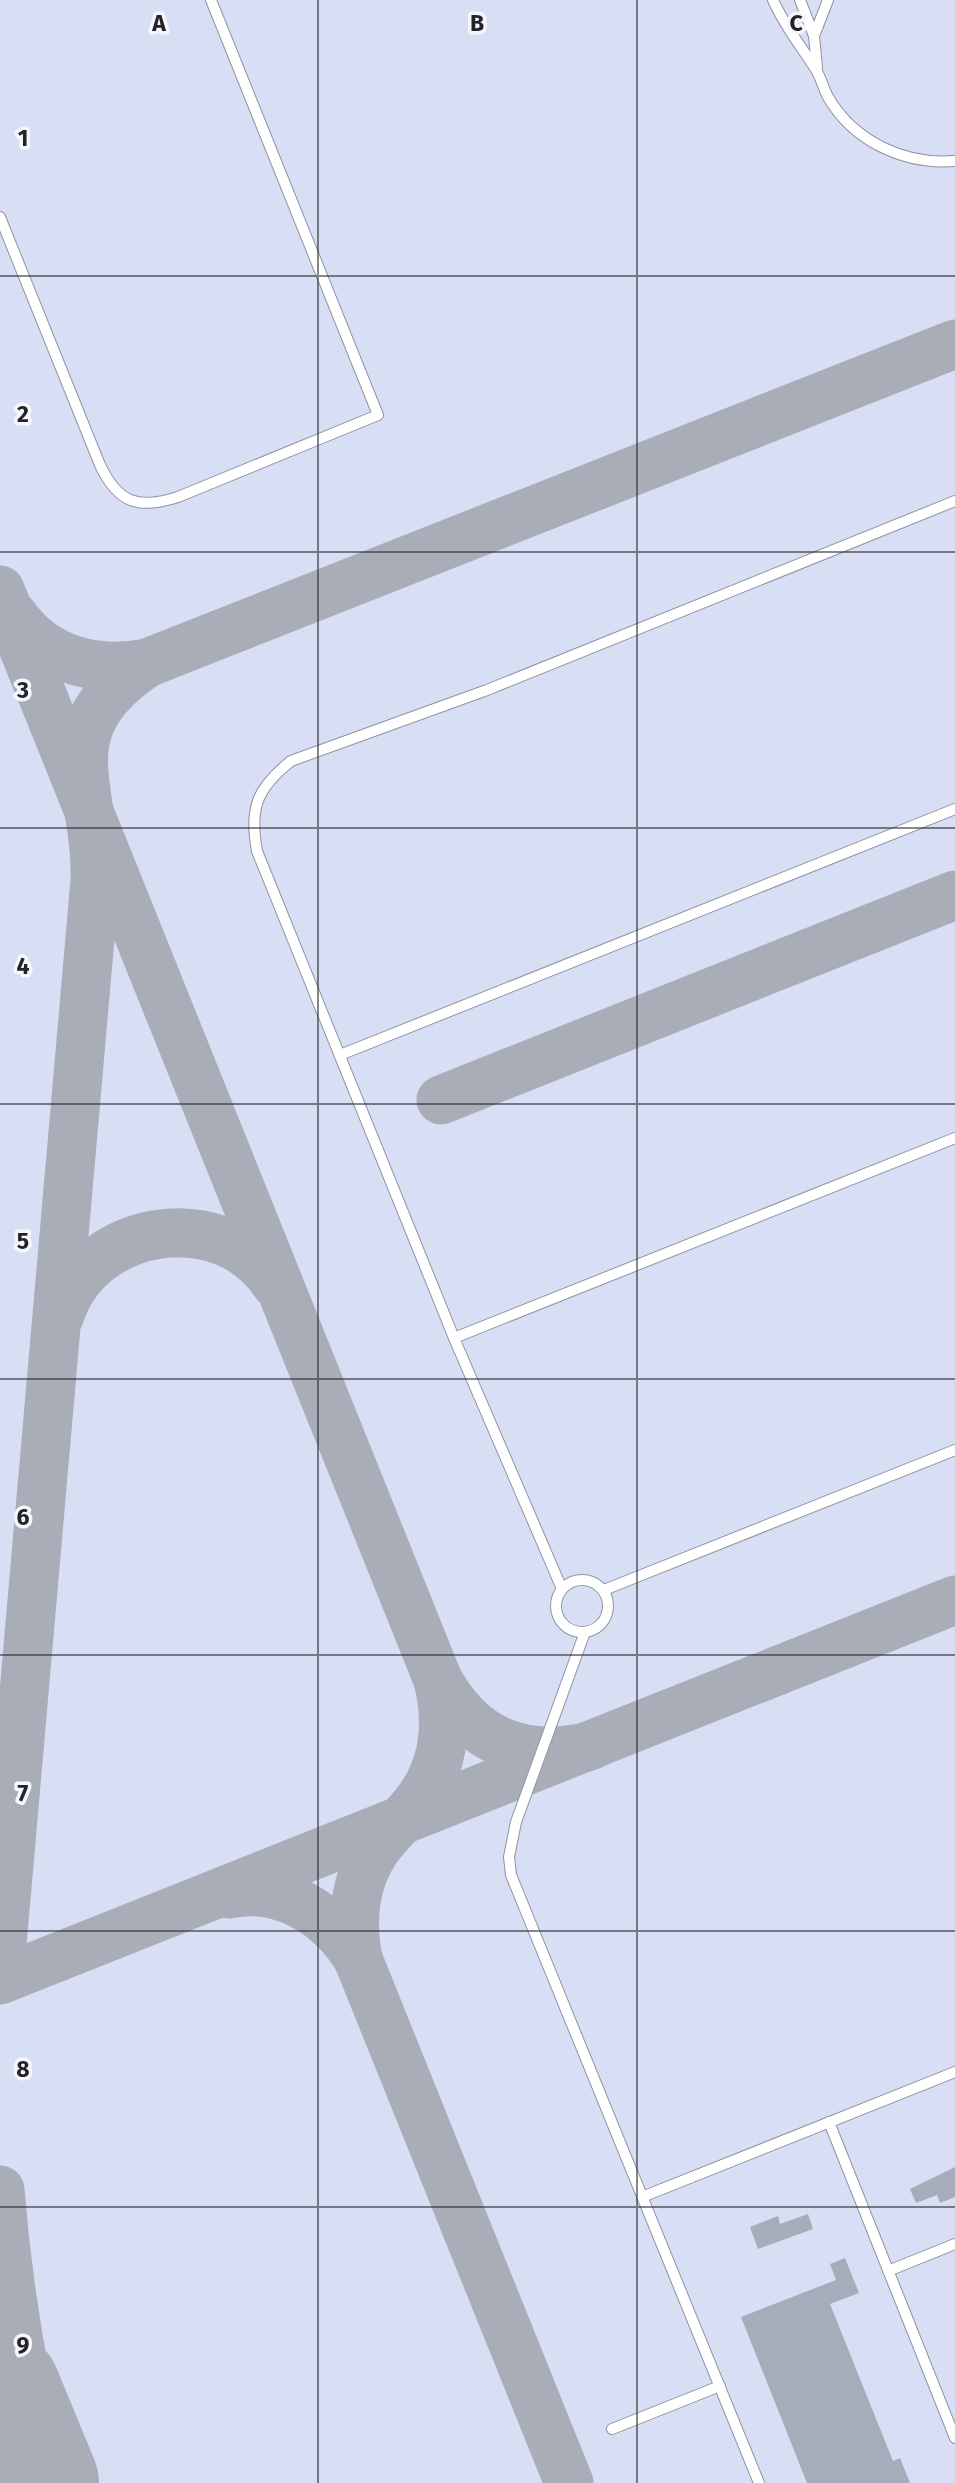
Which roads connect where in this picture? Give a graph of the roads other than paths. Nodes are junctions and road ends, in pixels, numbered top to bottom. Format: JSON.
{"nodes":[{"id":1,"x":211,"y":0,"type":"edge"},
{"id":2,"x":773,"y":0,"type":"edge"},
{"id":3,"x":800,"y":0,"type":"edge"},
{"id":4,"x":828,"y":0,"type":"edge"},
{"id":5,"x":814,"y":36,"type":"junction"},
{"id":6,"x":817,"y":70,"type":"junction"},
{"id":7,"x":955,"y":161,"type":"edge"},
{"id":8,"x":0,"y":217,"type":"edge"},
{"id":9,"x":955,"y":501,"type":"edge"},
{"id":10,"x":955,"y":809,"type":"edge"},
{"id":11,"x":340,"y":1055,"type":"junction"},
{"id":12,"x":955,"y":1138,"type":"edge"},
{"id":13,"x":454,"y":1338,"type":"junction"},
{"id":14,"x":955,"y":1450,"type":"edge"},
{"id":15,"x":562,"y":1589,"type":"junction"},
{"id":16,"x":604,"y":1590,"type":"junction"},
{"id":17,"x":585,"y":1632,"type":"junction"},
{"id":18,"x":955,"y":2072,"type":"edge"},
{"id":19,"x":829,"y":2122,"type":"junction"},
{"id":20,"x":642,"y":2197,"type":"junction"},
{"id":21,"x":955,"y":2244,"type":"edge"},
{"id":22,"x":888,"y":2271,"type":"junction"},
{"id":23,"x":720,"y":2386,"type":"junction"},
{"id":24,"x":612,"y":2429,"type":"dead end"},
{"id":25,"x":955,"y":2438,"type":"edge"},
{"id":26,"x":759,"y":2483,"type":"edge"}],
"edges":[{"from":1,"to":8,"type":"lane"},
{"from":2,"to":6,"type":"lane"},
{"from":3,"to":5,"type":"lane"},
{"from":4,"to":5,"type":"lane"},
{"from":5,"to":6,"type":"lane"},
{"from":6,"to":7,"type":"lane"},
{"from":9,"to":11,"type":"lane"},
{"from":10,"to":11,"type":"lane"},
{"from":11,"to":13,"type":"lane"},
{"from":12,"to":13,"type":"lane"},
{"from":13,"to":15,"type":"lane"},
{"from":14,"to":16,"type":"lane"},
{"from":15,"to":16,"type":"lane"},
{"from":15,"to":17,"type":"lane"},
{"from":16,"to":17,"type":"lane"},
{"from":17,"to":20,"type":"lane"},
{"from":18,"to":19,"type":"lane"},
{"from":19,"to":20,"type":"lane"},
{"from":19,"to":22,"type":"lane"},
{"from":20,"to":23,"type":"lane"},
{"from":21,"to":22,"type":"lane"},
{"from":22,"to":25,"type":"lane"},
{"from":23,"to":24,"type":"lane"},
{"from":23,"to":26,"type":"lane"}]}
